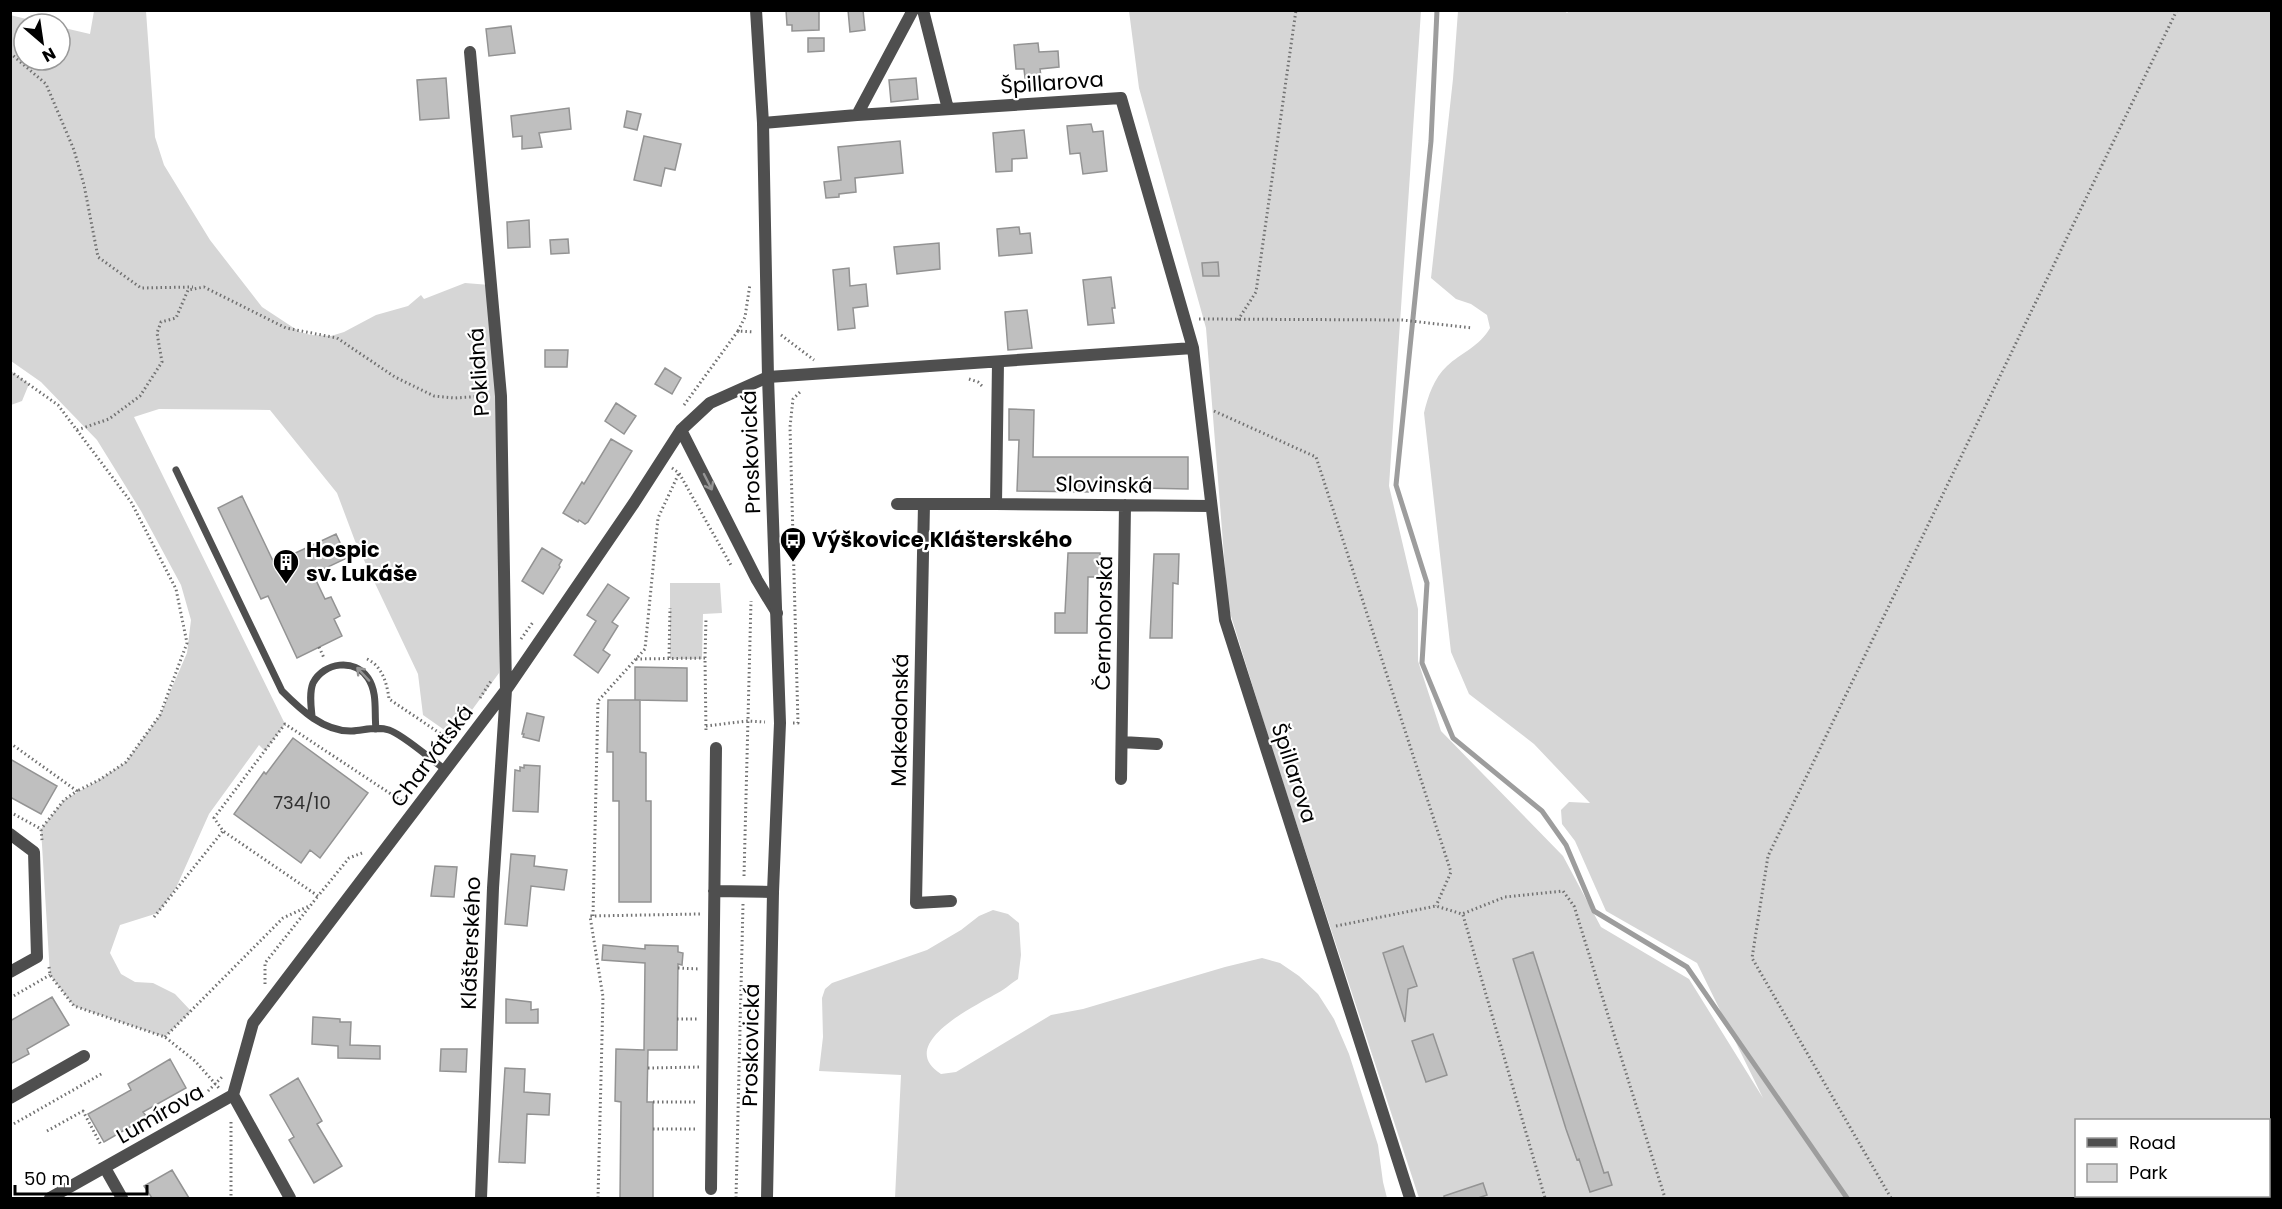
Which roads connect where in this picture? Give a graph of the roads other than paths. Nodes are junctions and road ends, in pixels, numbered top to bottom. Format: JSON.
{"nodes":[{"id":1,"x":756,"y":10,"type":"edge"},
{"id":2,"x":913,"y":10,"type":"edge"},
{"id":3,"x":923,"y":10,"type":"edge"},
{"id":4,"x":470,"y":52,"type":"dead end"},
{"id":5,"x":948,"y":109,"type":"junction"},
{"id":6,"x":857,"y":115,"type":"junction"},
{"id":7,"x":763,"y":123,"type":"junction"},
{"id":8,"x":1192,"y":348,"type":"junction"},
{"id":9,"x":998,"y":362,"type":"junction"},
{"id":10,"x":768,"y":377,"type":"junction"},
{"id":11,"x":681,"y":430,"type":"junction"},
{"id":12,"x":176,"y":470,"type":"dead end"},
{"id":13,"x":897,"y":504,"type":"dead end"},
{"id":14,"x":924,"y":504,"type":"junction"},
{"id":15,"x":996,"y":504,"type":"junction"},
{"id":16,"x":1125,"y":505,"type":"junction"},
{"id":17,"x":1211,"y":506,"type":"junction"},
{"id":18,"x":777,"y":613,"type":"junction"},
{"id":19,"x":506,"y":690,"type":"junction"},
{"id":20,"x":312,"y":716,"type":"junction"},
{"id":21,"x":376,"y":729,"type":"junction"},
{"id":22,"x":1122,"y":742,"type":"junction"},
{"id":23,"x":1157,"y":744,"type":"dead end"},
{"id":24,"x":716,"y":748,"type":"dead end"},
{"id":25,"x":446,"y":770,"type":"junction"},
{"id":26,"x":1121,"y":779,"type":"dead end"},
{"id":27,"x":10,"y":834,"type":"edge"},
{"id":28,"x":714,"y":891,"type":"junction"},
{"id":29,"x":773,"y":892,"type":"junction"},
{"id":30,"x":951,"y":901,"type":"dead end"},
{"id":31,"x":10,"y":972,"type":"edge"},
{"id":32,"x":84,"y":1056,"type":"dead end"},
{"id":33,"x":233,"y":1095,"type":"junction"},
{"id":34,"x":10,"y":1098,"type":"edge"},
{"id":35,"x":105,"y":1168,"type":"junction"},
{"id":36,"x":711,"y":1189,"type":"dead end"},
{"id":37,"x":50,"y":1198,"type":"edge"},
{"id":38,"x":122,"y":1198,"type":"edge"},
{"id":39,"x":290,"y":1198,"type":"edge"},
{"id":40,"x":481,"y":1198,"type":"edge"},
{"id":41,"x":767,"y":1198,"type":"edge"},
{"id":42,"x":1410,"y":1198,"type":"edge"}],
"edges":[{"from":1,"to":7,"type":"street","name":"Proskovická"},
{"from":2,"to":6,"type":"street"},
{"from":3,"to":5,"type":"street"},
{"from":4,"to":19,"type":"street","name":"Poklidná"},
{"from":5,"to":6,"type":"street","name":"Špillarova"},
{"from":5,"to":8,"type":"street","name":"Špillarova"},
{"from":6,"to":7,"type":"street","name":"Špillarova"},
{"from":7,"to":10,"type":"street","name":"Proskovická"},
{"from":8,"to":9,"type":"street"},
{"from":8,"to":17,"type":"street","name":"Špillarova"},
{"from":9,"to":10,"type":"street"},
{"from":9,"to":15,"type":"street"},
{"from":10,"to":11,"type":"street","name":"Charvátská"},
{"from":10,"to":18,"type":"street","name":"Proskovická"},
{"from":11,"to":18,"type":"street","one_way":true},
{"from":11,"to":19,"type":"street","name":"Charvátská"},
{"from":12,"to":20,"type":"lane"},
{"from":13,"to":14,"type":"street","name":"Slovinská"},
{"from":14,"to":15,"type":"street","name":"Slovinská"},
{"from":14,"to":30,"type":"street","name":"Makedonská"},
{"from":15,"to":16,"type":"street","name":"Slovinská"},
{"from":16,"to":17,"type":"street","name":"Slovinská"},
{"from":16,"to":22,"type":"street","name":"Černohorská"},
{"from":17,"to":42,"type":"street","name":"Špillarova"},
{"from":18,"to":29,"type":"street","name":"Proskovická"},
{"from":19,"to":25,"type":"street","name":"Charvátská"},
{"from":19,"to":40,"type":"street","name":"Klášterského"},
{"from":20,"to":21,"type":"lane"},
{"from":21,"to":20,"type":"lane","one_way":true},
{"from":21,"to":25,"type":"lane"},
{"from":22,"to":23,"type":"street"},
{"from":22,"to":26,"type":"street","name":"Černohorská"},
{"from":24,"to":28,"type":"street","name":"Proskovická"},
{"from":25,"to":33,"type":"street","name":"Charvátská"},
{"from":27,"to":31,"type":"street"},
{"from":28,"to":29,"type":"street"},
{"from":28,"to":36,"type":"street","name":"Proskovická"},
{"from":29,"to":41,"type":"street","name":"Proskovická"},
{"from":32,"to":34,"type":"street"},
{"from":33,"to":35,"type":"street","name":"Lumírova"},
{"from":33,"to":39,"type":"street"},
{"from":35,"to":37,"type":"street","name":"Lumírova"},
{"from":35,"to":38,"type":"street","name":"Lumírova"}]}
